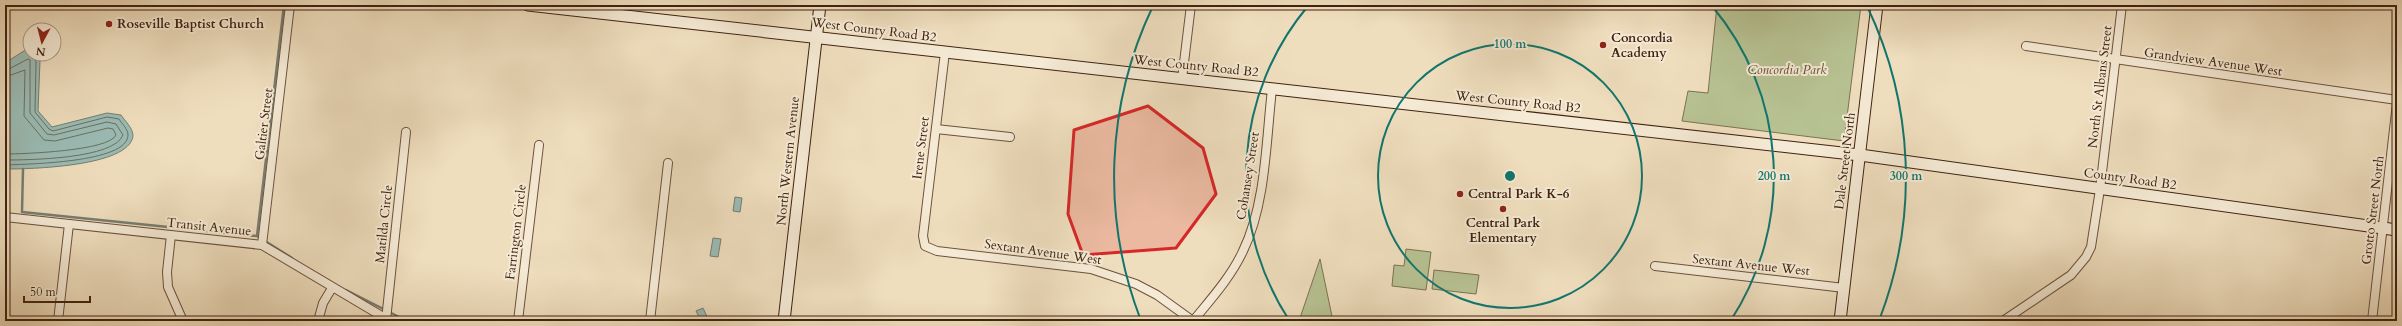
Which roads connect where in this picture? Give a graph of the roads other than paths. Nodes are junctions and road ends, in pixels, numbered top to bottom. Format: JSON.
{"nodes":[{"id":1,"x":290,"y":5,"type":"edge"},
{"id":2,"x":528,"y":5,"type":"edge"},
{"id":3,"x":820,"y":5,"type":"edge"},
{"id":4,"x":1191,"y":5,"type":"edge"},
{"id":5,"x":1877,"y":5,"type":"edge"},
{"id":6,"x":2122,"y":5,"type":"edge"},
{"id":7,"x":816,"y":37,"type":"junction"},
{"id":8,"x":2026,"y":46,"type":"dead end"},
{"id":9,"x":945,"y":52,"type":"junction"},
{"id":10,"x":2115,"y":60,"type":"junction"},
{"id":11,"x":1182,"y":79,"type":"junction"},
{"id":12,"x":1272,"y":89,"type":"junction"},
{"id":13,"x":2397,"y":102,"type":"edge"},
{"id":14,"x":936,"y":129,"type":"junction"},
{"id":15,"x":406,"y":132,"type":"dead end"},
{"id":16,"x":1010,"y":137,"type":"dead end"},
{"id":17,"x":539,"y":145,"type":"dead end"},
{"id":18,"x":1860,"y":155,"type":"junction"},
{"id":19,"x":668,"y":163,"type":"dead end"},
{"id":20,"x":2100,"y":188,"type":"junction"},
{"id":21,"x":5,"y":217,"type":"edge"},
{"id":22,"x":69,"y":224,"type":"junction"},
{"id":23,"x":2383,"y":228,"type":"junction"},
{"id":24,"x":2397,"y":230,"type":"edge"},
{"id":25,"x":171,"y":235,"type":"junction"},
{"id":26,"x":262,"y":245,"type":"junction"},
{"id":27,"x":926,"y":246,"type":"joint"},
{"id":28,"x":1655,"y":266,"type":"dead end"},
{"id":29,"x":332,"y":288,"type":"junction"},
{"id":30,"x":1844,"y":288,"type":"junction"},
{"id":31,"x":388,"y":320,"type":"edge"},
{"id":32,"x":58,"y":321,"type":"edge"},
{"id":33,"x":183,"y":321,"type":"edge"},
{"id":34,"x":318,"y":321,"type":"edge"},
{"id":35,"x":518,"y":321,"type":"edge"},
{"id":36,"x":650,"y":321,"type":"edge"},
{"id":37,"x":784,"y":321,"type":"edge"},
{"id":38,"x":1193,"y":321,"type":"edge"},
{"id":39,"x":1840,"y":321,"type":"edge"},
{"id":40,"x":2003,"y":321,"type":"edge"},
{"id":41,"x":2372,"y":321,"type":"edge"}],
"edges":[{"from":1,"to":26,"type":"street","name":"Galtier Street"},
{"from":2,"to":7,"type":"street","name":"West County Road B2"},
{"from":3,"to":7,"type":"street","name":"North Western Avenue"},
{"from":4,"to":11,"type":"street"},
{"from":5,"to":18,"type":"street","name":"Dale Street North"},
{"from":6,"to":10,"type":"street","name":"North St Albans Street"},
{"from":7,"to":9,"type":"street","name":"West County Road B2"},
{"from":7,"to":37,"type":"street","name":"North Western Avenue"},
{"from":8,"to":10,"type":"street","name":"Grandview Avenue West"},
{"from":9,"to":11,"type":"street","name":"West County Road B2"},
{"from":9,"to":14,"type":"street","name":"Irene Street"},
{"from":10,"to":13,"type":"street","name":"Grandview Avenue West"},
{"from":10,"to":20,"type":"street","name":"North St Albans Street"},
{"from":11,"to":12,"type":"street","name":"West County Road B2"},
{"from":12,"to":18,"type":"street","name":"West County Road B2"},
{"from":12,"to":38,"type":"street","name":"Cohansey Street"},
{"from":13,"to":23,"type":"street","name":"Grotto Street North"},
{"from":14,"to":16,"type":"street"},
{"from":14,"to":27,"type":"street","name":"Irene Street"},
{"from":15,"to":31,"type":"street","name":"Matilda Circle"},
{"from":17,"to":35,"type":"street","name":"Farrington Circle"},
{"from":18,"to":20,"type":"street","name":"County Road B2"},
{"from":18,"to":30,"type":"street","name":"Dale Street North"},
{"from":19,"to":36,"type":"street"},
{"from":20,"to":23,"type":"street","name":"County Road B2"},
{"from":20,"to":40,"type":"street","name":"North St Albans Street"},
{"from":21,"to":22,"type":"street","name":"Transit Avenue"},
{"from":22,"to":25,"type":"street","name":"Transit Avenue"},
{"from":22,"to":32,"type":"street"},
{"from":23,"to":24,"type":"street","name":"County Road B2"},
{"from":23,"to":41,"type":"street","name":"Grotto Street North"},
{"from":25,"to":26,"type":"street","name":"Transit Avenue"},
{"from":25,"to":33,"type":"street"},
{"from":26,"to":29,"type":"street","name":"Transit Avenue"},
{"from":27,"to":38,"type":"street","name":"Sextant Avenue West"},
{"from":28,"to":30,"type":"street","name":"Sextant Avenue West"},
{"from":29,"to":31,"type":"street","name":"Transit Avenue"},
{"from":29,"to":34,"type":"street"},
{"from":30,"to":39,"type":"street","name":"Dale Street North"}]}
